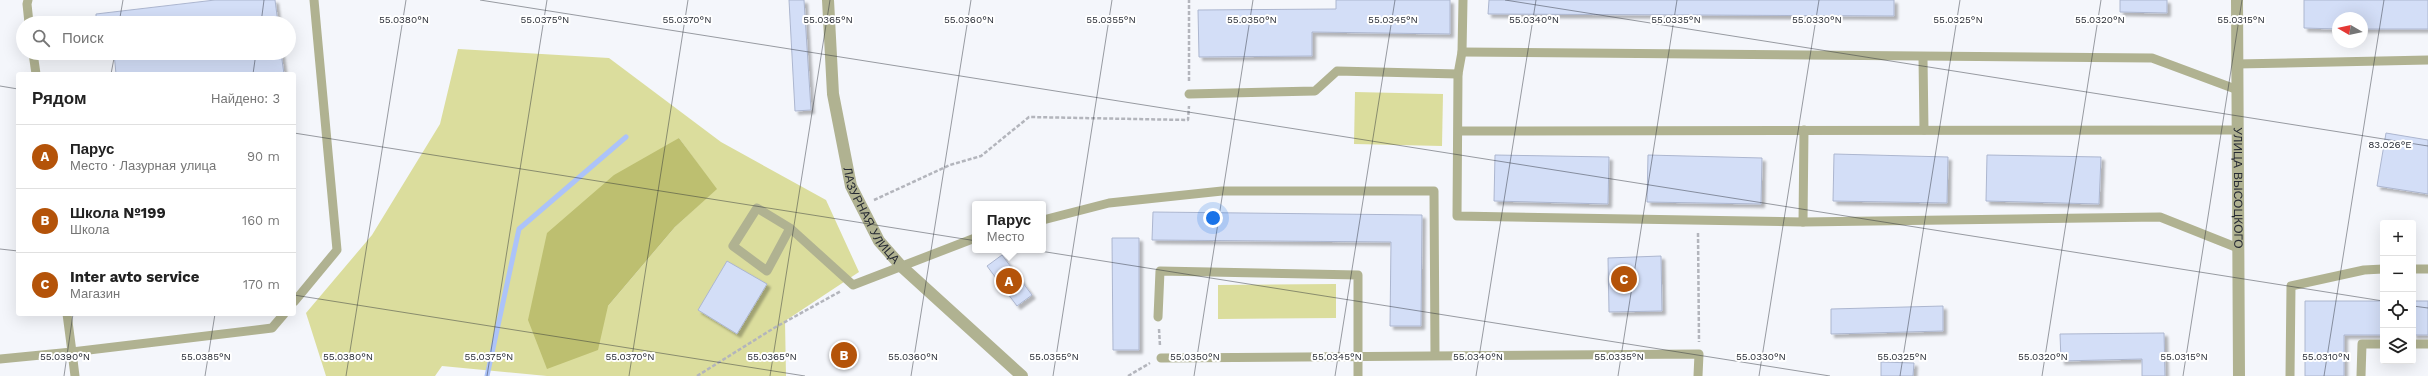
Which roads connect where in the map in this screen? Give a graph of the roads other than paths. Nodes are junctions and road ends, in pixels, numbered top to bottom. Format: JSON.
{"nodes":[{"id":1,"x":28,"y":0,"type":"edge"},
{"id":2,"x":314,"y":0,"type":"edge"},
{"id":3,"x":828,"y":0,"type":"edge"},
{"id":4,"x":1463,"y":0,"type":"edge"},
{"id":5,"x":2237,"y":0,"type":"edge"},
{"id":6,"x":28,"y":16,"type":"edge"},
{"id":7,"x":1462,"y":52,"type":"junction"},
{"id":8,"x":1923,"y":58,"type":"junction"},
{"id":9,"x":34,"y":60,"type":"edge"},
{"id":10,"x":2428,"y":60,"type":"edge"},
{"id":11,"x":2237,"y":64,"type":"junction"},
{"id":12,"x":36,"y":72,"type":"edge"},
{"id":13,"x":1458,"y":74,"type":"junction"},
{"id":14,"x":2238,"y":90,"type":"junction"},
{"id":15,"x":1189,"y":94,"type":"road end"},
{"id":16,"x":1804,"y":130,"type":"junction"},
{"id":17,"x":1924,"y":130,"type":"junction"},
{"id":18,"x":2237,"y":130,"type":"junction"},
{"id":19,"x":1459,"y":131,"type":"junction"},
{"id":20,"x":1046,"y":219,"type":"edge"},
{"id":21,"x":1803,"y":222,"type":"junction"},
{"id":22,"x":790,"y":228,"type":"junction"},
{"id":23,"x":972,"y":239,"type":"edge"},
{"id":24,"x":2238,"y":248,"type":"junction"},
{"id":25,"x":901,"y":266,"type":"junction"},
{"id":26,"x":2416,"y":269,"type":"edge"},
{"id":27,"x":2428,"y":269,"type":"edge"},
{"id":28,"x":2380,"y":270,"type":"edge"},
{"id":29,"x":296,"y":300,"type":"edge"},
{"id":30,"x":67,"y":316,"type":"edge"},
{"id":31,"x":282,"y":316,"type":"edge"},
{"id":32,"x":1158,"y":317,"type":"dead end"},
{"id":33,"x":2380,"y":344,"type":"edge"},
{"id":34,"x":2416,"y":344,"type":"edge"},
{"id":35,"x":2428,"y":344,"type":"edge"},
{"id":36,"x":72,"y":352,"type":"junction"},
{"id":37,"x":1434,"y":355,"type":"junction"},
{"id":38,"x":1358,"y":357,"type":"junction"},
{"id":39,"x":1161,"y":358,"type":"dead end"},
{"id":40,"x":0,"y":359,"type":"edge"},
{"id":41,"x":75,"y":376,"type":"edge"},
{"id":42,"x":1022,"y":376,"type":"edge"},
{"id":43,"x":1358,"y":376,"type":"edge"},
{"id":44,"x":1698,"y":376,"type":"edge"},
{"id":45,"x":2239,"y":376,"type":"edge"},
{"id":46,"x":2290,"y":376,"type":"edge"},
{"id":47,"x":2362,"y":376,"type":"edge"}],
"edges":[{"from":1,"to":6,"type":"lane"},
{"from":2,"to":29,"type":"lane"},
{"from":3,"to":25,"type":"street","name":"ЛАЗУРНАЯ УЛИЦА"},
{"from":4,"to":7,"type":"lane"},
{"from":5,"to":11,"type":"street","name":"УЛИЦА ВЫСОЦКОГО"},
{"from":7,"to":8,"type":"lane"},
{"from":7,"to":13,"type":"lane"},
{"from":8,"to":14,"type":"lane"},
{"from":8,"to":17,"type":"lane"},
{"from":9,"to":12,"type":"lane"},
{"from":10,"to":11,"type":"lane"},
{"from":11,"to":14,"type":"street","name":"УЛИЦА ВЫСОЦКОГО"},
{"from":13,"to":15,"type":"lane"},
{"from":13,"to":19,"type":"lane"},
{"from":14,"to":18,"type":"street","name":"УЛИЦА ВЫСОЦКОГО"},
{"from":16,"to":17,"type":"lane"},
{"from":16,"to":19,"type":"lane"},
{"from":16,"to":21,"type":"lane"},
{"from":17,"to":18,"type":"lane"},
{"from":18,"to":24,"type":"street","name":"УЛИЦА ВЫСОЦКОГО"},
{"from":19,"to":21,"type":"lane"},
{"from":20,"to":37,"type":"lane"},
{"from":21,"to":24,"type":"lane"},
{"from":22,"to":22,"type":"lane"},
{"from":22,"to":25,"type":"lane"},
{"from":23,"to":25,"type":"lane"},
{"from":24,"to":45,"type":"street","name":"УЛИЦА ВЫСОЦКОГО"},
{"from":25,"to":42,"type":"street","name":"ЛАЗУРНАЯ УЛИЦА"},
{"from":26,"to":27,"type":"lane"},
{"from":28,"to":46,"type":"lane"},
{"from":30,"to":36,"type":"lane"},
{"from":31,"to":36,"type":"lane"},
{"from":32,"to":38,"type":"lane"},
{"from":33,"to":47,"type":"lane"},
{"from":34,"to":35,"type":"lane"},
{"from":36,"to":40,"type":"lane"},
{"from":36,"to":41,"type":"lane"},
{"from":37,"to":38,"type":"lane"},
{"from":37,"to":44,"type":"lane"},
{"from":38,"to":39,"type":"lane"},
{"from":38,"to":43,"type":"lane"}]}
